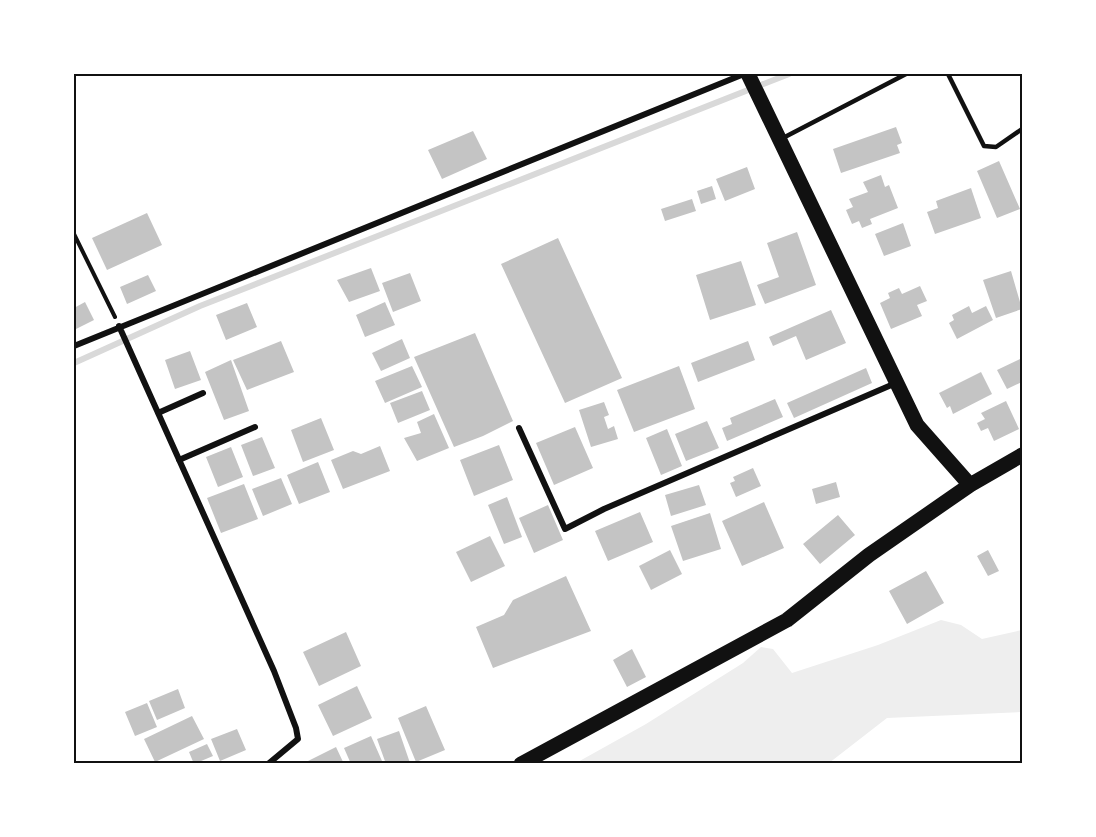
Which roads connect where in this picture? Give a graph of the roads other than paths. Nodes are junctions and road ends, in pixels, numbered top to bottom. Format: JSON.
{"nodes":[{"id":1,"x":746,"y":74,"type":"edge"},
{"id":2,"x":906,"y":74,"type":"edge"},
{"id":3,"x":948,"y":74,"type":"edge"},
{"id":4,"x":1023,"y":129,"type":"edge"},
{"id":5,"x":779,"y":140,"type":"junction"},
{"id":6,"x":119,"y":326,"type":"junction"},
{"id":7,"x":74,"y":346,"type":"edge"},
{"id":8,"x":896,"y":383,"type":"junction"},
{"id":9,"x":203,"y":393,"type":"dead end"},
{"id":10,"x":158,"y":413,"type":"junction"},
{"id":11,"x":255,"y":427,"type":"dead end"},
{"id":12,"x":519,"y":428,"type":"dead end"},
{"id":13,"x":1023,"y":455,"type":"edge"},
{"id":14,"x":179,"y":460,"type":"junction"},
{"id":15,"x":970,"y":485,"type":"junction"},
{"id":16,"x":268,"y":764,"type":"edge"},
{"id":17,"x":521,"y":764,"type":"edge"}],
"edges":[{"from":1,"to":5,"type":"main road"},
{"from":1,"to":6,"type":"street"},
{"from":2,"to":5,"type":"lane"},
{"from":3,"to":4,"type":"lane"},
{"from":5,"to":8,"type":"main road"},
{"from":6,"to":7,"type":"street"},
{"from":6,"to":10,"type":"street"},
{"from":8,"to":12,"type":"street"},
{"from":8,"to":15,"type":"main road"},
{"from":9,"to":10,"type":"street"},
{"from":10,"to":14,"type":"street"},
{"from":11,"to":14,"type":"street"},
{"from":13,"to":15,"type":"main road"},
{"from":14,"to":16,"type":"street"},
{"from":15,"to":17,"type":"main road"}]}
